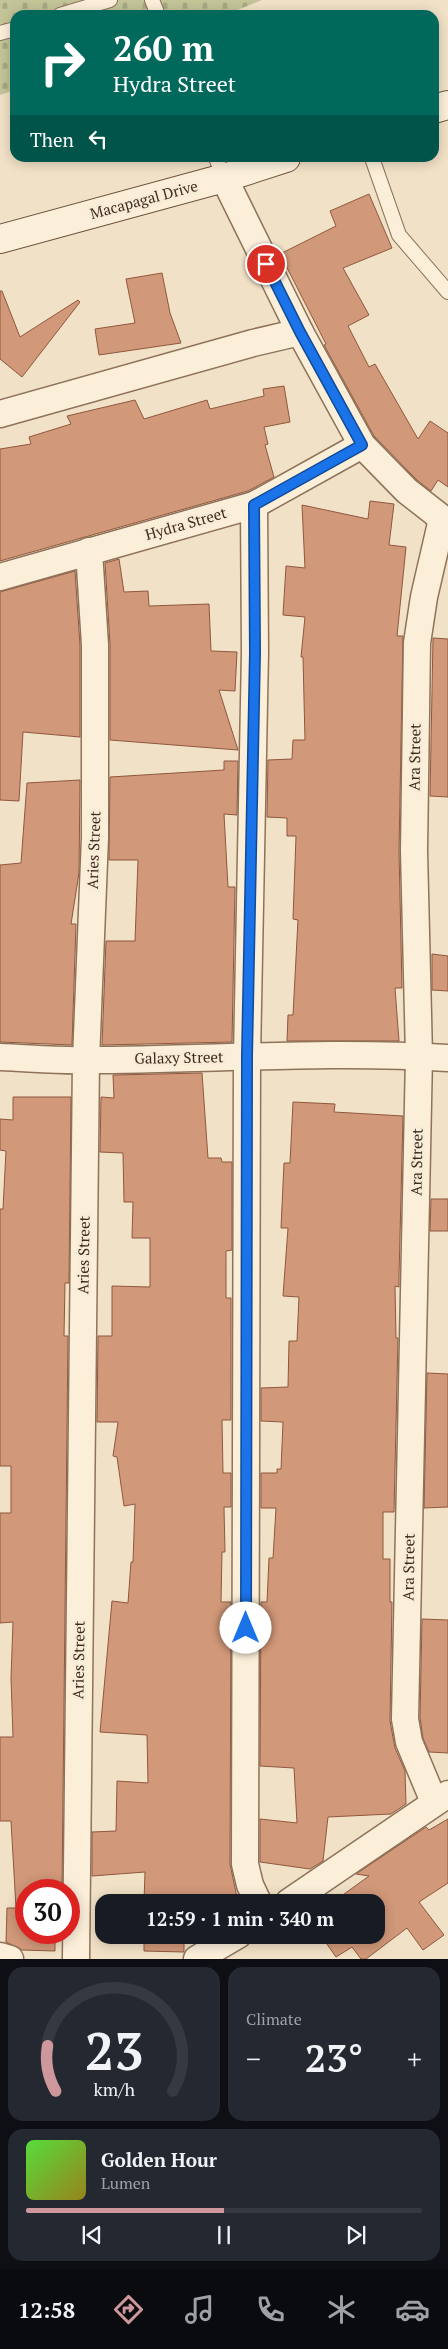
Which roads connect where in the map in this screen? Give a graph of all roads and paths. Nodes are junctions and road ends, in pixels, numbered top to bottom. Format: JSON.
{"nodes":[{"id":1,"x":110,"y":0,"type":"edge"},
{"id":2,"x":77,"y":10,"type":"edge"},
{"id":3,"x":260,"y":162,"type":"edge"},
{"id":4,"x":373,"y":162,"type":"edge"},
{"id":5,"x":220,"y":168,"type":"edge"},
{"id":6,"x":0,"y":239,"type":"edge"},
{"id":7,"x":448,"y":292,"type":"edge"},
{"id":8,"x":300,"y":332,"type":"junction"},
{"id":9,"x":0,"y":414,"type":"edge"},
{"id":10,"x":362,"y":445,"type":"junction"},
{"id":11,"x":254,"y":505,"type":"junction"},
{"id":12,"x":445,"y":521,"type":"edge"},
{"id":13,"x":89,"y":551,"type":"junction"},
{"id":14,"x":0,"y":577,"type":"edge"},
{"id":15,"x":247,"y":1056,"type":"junction"},
{"id":16,"x":419,"y":1056,"type":"junction"},
{"id":17,"x":0,"y":1057,"type":"edge"},
{"id":18,"x":448,"y":1058,"type":"edge"},
{"id":19,"x":86,"y":1060,"type":"junction"},
{"id":20,"x":441,"y":1798,"type":"edge"},
{"id":21,"x":254,"y":1894,"type":"edge"},
{"id":22,"x":301,"y":1894,"type":"edge"},
{"id":23,"x":223,"y":1944,"type":"edge"},
{"id":24,"x":0,"y":1956,"type":"edge"},
{"id":25,"x":10,"y":1959,"type":"edge"},
{"id":26,"x":76,"y":1959,"type":"edge"},
{"id":27,"x":197,"y":1959,"type":"edge"}],
"edges":[{"from":1,"to":2,"type":"lane"},
{"from":3,"to":5,"type":"main road","name":"Macapagal Drive"},
{"from":4,"to":7,"type":"lane"},
{"from":5,"to":6,"type":"main road","name":"Macapagal Drive"},
{"from":5,"to":8,"type":"street"},
{"from":8,"to":9,"type":"street"},
{"from":8,"to":10,"type":"street"},
{"from":10,"to":11,"type":"street","name":"Hydra Street"},
{"from":10,"to":12,"type":"street"},
{"from":11,"to":13,"type":"street","name":"Hydra Street"},
{"from":11,"to":15,"type":"street"},
{"from":12,"to":16,"type":"street","name":"Ara Street"},
{"from":13,"to":14,"type":"street","name":"Hydra Street"},
{"from":13,"to":19,"type":"street","name":"Aries Street"},
{"from":15,"to":16,"type":"street","name":"Galaxy Street"},
{"from":15,"to":19,"type":"street","name":"Galaxy Street"},
{"from":15,"to":21,"type":"street"},
{"from":16,"to":18,"type":"street","name":"Galaxy Street"},
{"from":16,"to":20,"type":"street","name":"Ara Street"},
{"from":17,"to":19,"type":"street","name":"Galaxy Street"},
{"from":19,"to":26,"type":"street","name":"Aries Street"},
{"from":20,"to":22,"type":"street"},
{"from":23,"to":27,"type":"street"},
{"from":24,"to":25,"type":"street"}]}
